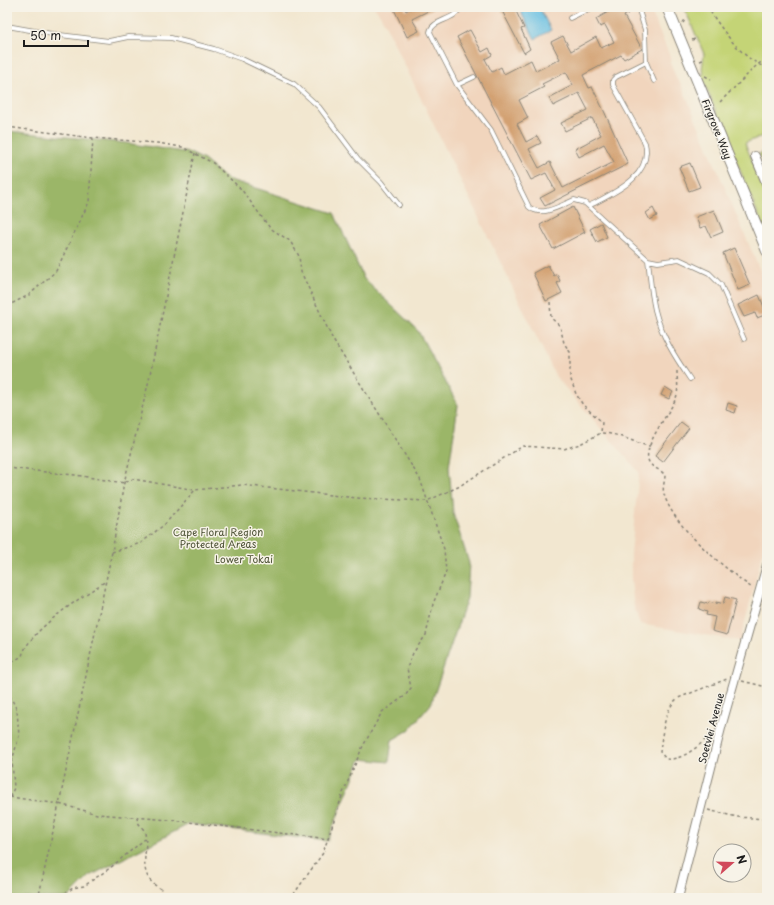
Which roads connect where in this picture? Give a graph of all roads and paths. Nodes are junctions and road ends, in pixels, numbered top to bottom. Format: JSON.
{"nodes":[{"id":1,"x":460,"y":7,"type":"edge"},
{"id":2,"x":593,"y":7,"type":"edge"},
{"id":3,"x":638,"y":7,"type":"edge"},
{"id":4,"x":667,"y":7,"type":"edge"},
{"id":5,"x":707,"y":7,"type":"edge"},
{"id":6,"x":570,"y":18,"type":"dead end"},
{"id":7,"x":686,"y":18,"type":"dead end"},
{"id":8,"x":682,"y":25,"type":"dead end"},
{"id":9,"x":7,"y":26,"type":"edge"},
{"id":10,"x":695,"y":39,"type":"dead end"},
{"id":11,"x":692,"y":40,"type":"dead end"},
{"id":12,"x":767,"y":58,"type":"edge"},
{"id":13,"x":703,"y":60,"type":"dead end"},
{"id":14,"x":646,"y":62,"type":"junction"},
{"id":15,"x":700,"y":62,"type":"dead end"},
{"id":16,"x":757,"y":64,"type":"junction"},
{"id":17,"x":767,"y":68,"type":"edge"},
{"id":18,"x":474,"y":77,"type":"dead end"},
{"id":19,"x":654,"y":81,"type":"dead end"},
{"id":20,"x":456,"y":85,"type":"junction"},
{"id":21,"x":720,"y":102,"type":"dead end"},
{"id":22,"x":7,"y":127,"type":"edge"},
{"id":23,"x":93,"y":138,"type":"junction"},
{"id":24,"x":196,"y":153,"type":"junction"},
{"id":25,"x":755,"y":156,"type":"dead end"},
{"id":26,"x":767,"y":185,"type":"edge"},
{"id":27,"x":399,"y":205,"type":"dead end"},
{"id":28,"x":589,"y":206,"type":"junction"},
{"id":29,"x":767,"y":251,"type":"edge"},
{"id":30,"x":648,"y":260,"type":"junction"},
{"id":31,"x":550,"y":302,"type":"dead end"},
{"id":32,"x":7,"y":306,"type":"edge"},
{"id":33,"x":744,"y":340,"type":"dead end"},
{"id":34,"x":679,"y":362,"type":"junction"},
{"id":35,"x":690,"y":379,"type":"dead end"},
{"id":36,"x":601,"y":433,"type":"junction"},
{"id":37,"x":650,"y":446,"type":"junction"},
{"id":38,"x":7,"y":468,"type":"edge"},
{"id":39,"x":124,"y":483,"type":"junction"},
{"id":40,"x":195,"y":490,"type":"junction"},
{"id":41,"x":428,"y":501,"type":"junction"},
{"id":42,"x":112,"y":552,"type":"junction"},
{"id":43,"x":767,"y":565,"type":"edge"},
{"id":44,"x":106,"y":581,"type":"junction"},
{"id":45,"x":759,"y":593,"type":"junction"},
{"id":46,"x":7,"y":665,"type":"edge"},
{"id":47,"x":735,"y":677,"type":"junction"},
{"id":48,"x":767,"y":687,"type":"edge"},
{"id":49,"x":7,"y":690,"type":"edge"},
{"id":50,"x":711,"y":735,"type":"dead end"},
{"id":51,"x":10,"y":797,"type":"junction"},
{"id":52,"x":7,"y":803,"type":"edge"},
{"id":53,"x":59,"y":804,"type":"junction"},
{"id":54,"x":700,"y":807,"type":"junction"},
{"id":55,"x":137,"y":817,"type":"junction"},
{"id":56,"x":767,"y":820,"type":"edge"},
{"id":57,"x":145,"y":839,"type":"junction"},
{"id":58,"x":329,"y":839,"type":"junction"},
{"id":59,"x":39,"y":895,"type":"junction"},
{"id":60,"x":35,"y":898,"type":"edge"},
{"id":61,"x":60,"y":898,"type":"edge"},
{"id":62,"x":162,"y":898,"type":"edge"},
{"id":63,"x":291,"y":898,"type":"edge"},
{"id":64,"x":678,"y":898,"type":"edge"}],
"edges":[{"from":1,"to":20,"type":"lane"},
{"from":2,"to":6,"type":"lane"},
{"from":3,"to":14,"type":"lane"},
{"from":4,"to":29,"type":"street","name":"Firgrove Way"},
{"from":5,"to":16,"type":"path"},
{"from":7,"to":8,"type":"path"},
{"from":9,"to":27,"type":"lane"},
{"from":10,"to":11,"type":"path"},
{"from":12,"to":16,"type":"path"},
{"from":13,"to":15,"type":"path"},
{"from":14,"to":19,"type":"lane"},
{"from":14,"to":28,"type":"lane"},
{"from":16,"to":17,"type":"path"},
{"from":16,"to":21,"type":"path"},
{"from":18,"to":20,"type":"lane"},
{"from":20,"to":28,"type":"lane"},
{"from":22,"to":23,"type":"path"},
{"from":23,"to":24,"type":"path"},
{"from":23,"to":32,"type":"path"},
{"from":24,"to":39,"type":"path"},
{"from":24,"to":41,"type":"path"},
{"from":25,"to":26,"type":"street"},
{"from":28,"to":30,"type":"lane"},
{"from":30,"to":33,"type":"lane"},
{"from":30,"to":34,"type":"lane"},
{"from":31,"to":36,"type":"path"},
{"from":34,"to":35,"type":"lane"},
{"from":34,"to":37,"type":"path"},
{"from":36,"to":37,"type":"path"},
{"from":36,"to":41,"type":"path"},
{"from":37,"to":45,"type":"path"},
{"from":38,"to":39,"type":"path"},
{"from":39,"to":40,"type":"path"},
{"from":39,"to":42,"type":"path"},
{"from":40,"to":41,"type":"path"},
{"from":40,"to":42,"type":"path"},
{"from":41,"to":58,"type":"path"},
{"from":42,"to":44,"type":"path"},
{"from":43,"to":45,"type":"street","name":"Soetvlei Avenue"},
{"from":44,"to":46,"type":"path"},
{"from":44,"to":53,"type":"path"},
{"from":45,"to":47,"type":"street","name":"Soetvlei Avenue"},
{"from":47,"to":48,"type":"path"},
{"from":47,"to":50,"type":"path"},
{"from":47,"to":54,"type":"street","name":"Soetvlei Avenue"},
{"from":49,"to":51,"type":"path"},
{"from":51,"to":52,"type":"path"},
{"from":51,"to":53,"type":"path"},
{"from":53,"to":55,"type":"path"},
{"from":53,"to":59,"type":"path"},
{"from":54,"to":56,"type":"path"},
{"from":54,"to":64,"type":"street","name":"Soetvlei Avenue"},
{"from":55,"to":57,"type":"path"},
{"from":55,"to":58,"type":"path"},
{"from":57,"to":61,"type":"path"},
{"from":57,"to":62,"type":"path"},
{"from":58,"to":63,"type":"path"},
{"from":59,"to":60,"type":"path"},
{"from":59,"to":61,"type":"path"}]}
